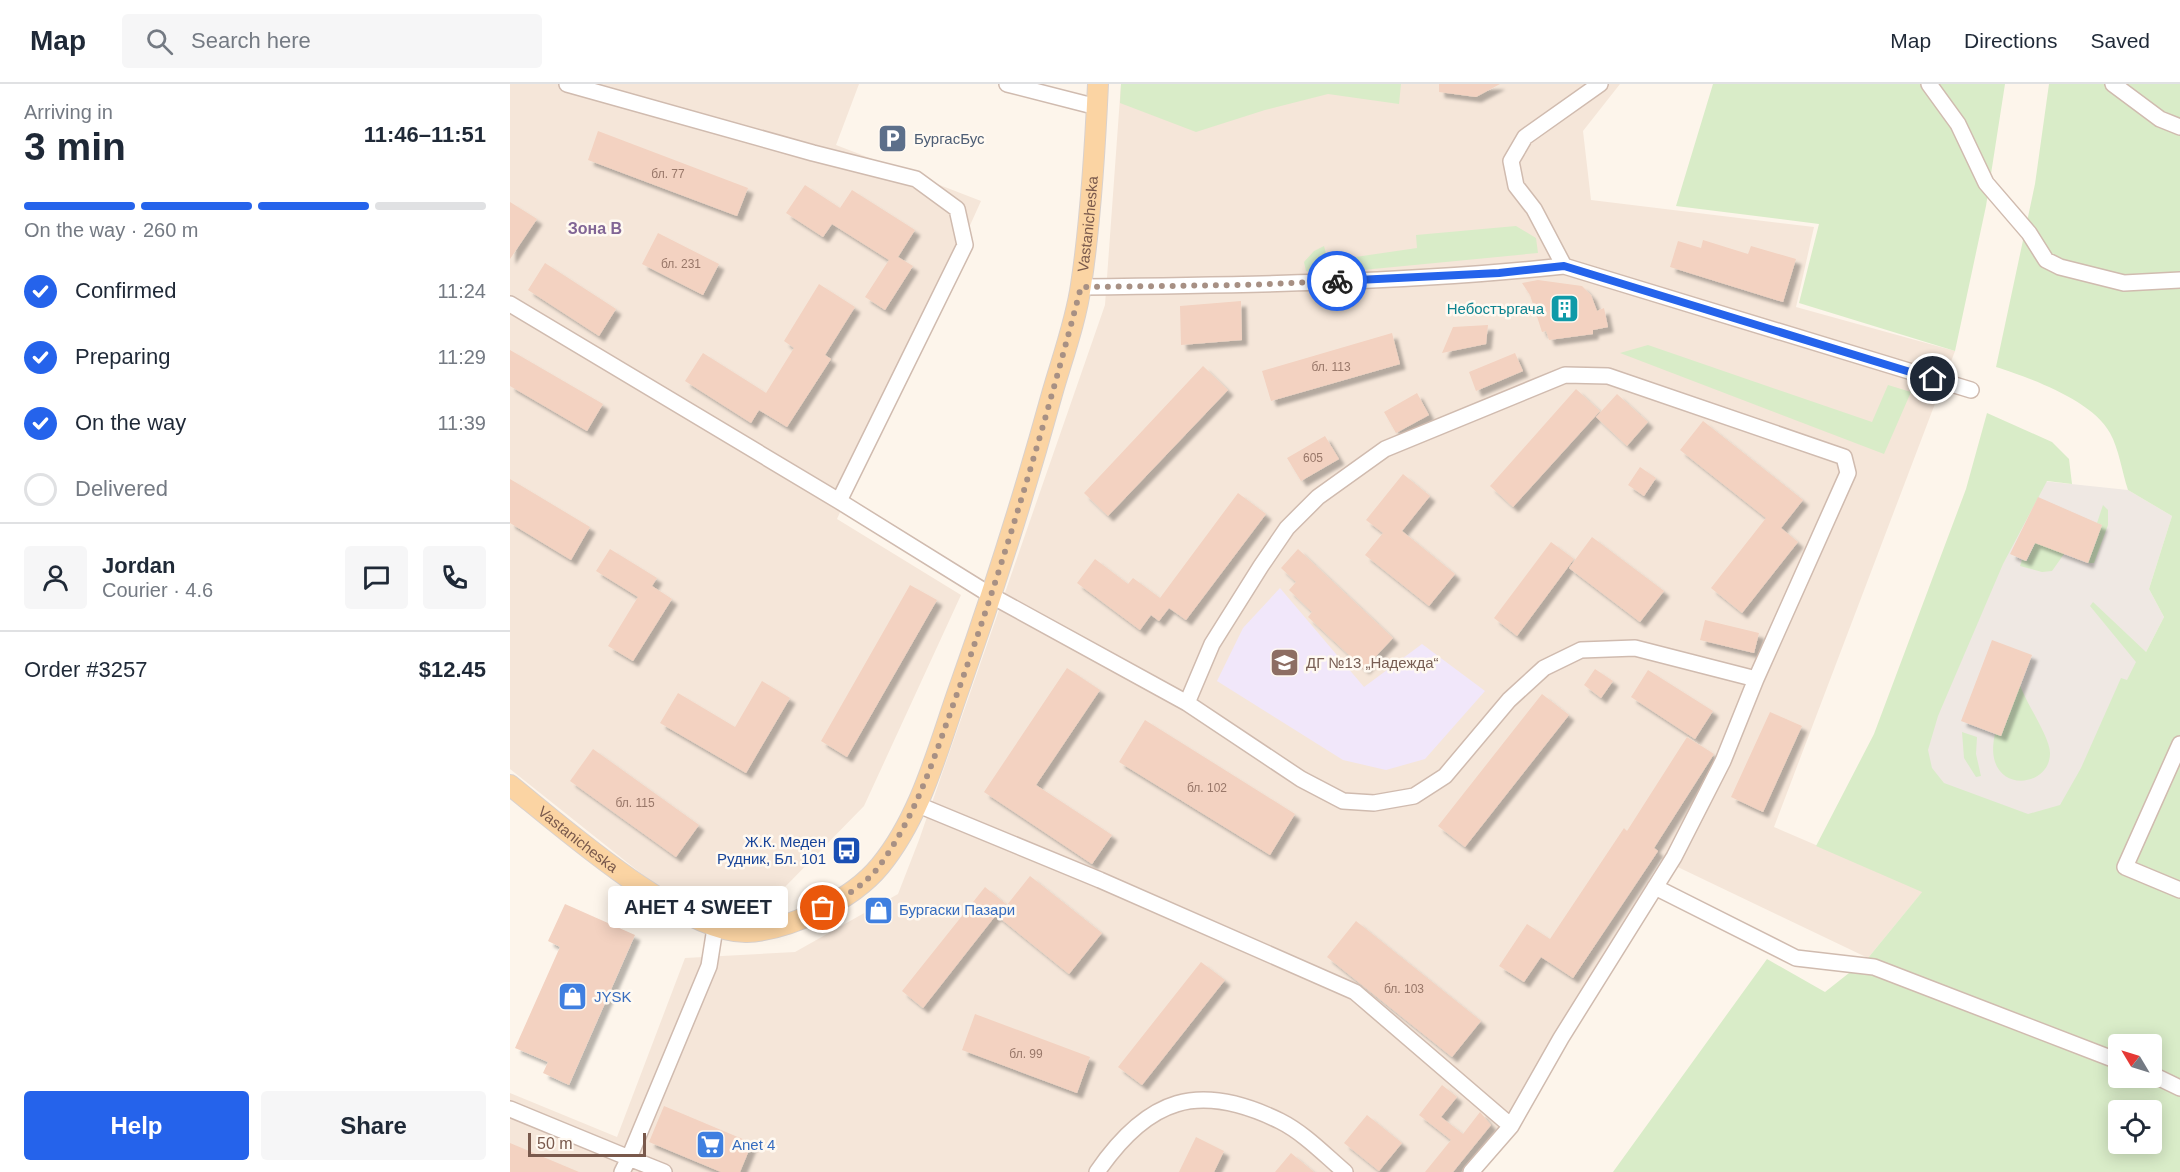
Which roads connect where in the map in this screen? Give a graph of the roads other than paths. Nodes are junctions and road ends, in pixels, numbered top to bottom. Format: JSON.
{"nodes":[{"id":1,"x":567,"y":84,"type":"edge"},
{"id":2,"x":1007,"y":84,"type":"edge"},
{"id":3,"x":1098,"y":84,"type":"edge"},
{"id":4,"x":1600,"y":84,"type":"edge"},
{"id":5,"x":1929,"y":84,"type":"edge"},
{"id":6,"x":2114,"y":84,"type":"edge"},
{"id":7,"x":1097,"y":107,"type":"junction"},
{"id":8,"x":2180,"y":128,"type":"edge"},
{"id":9,"x":1564,"y":266,"type":"junction"},
{"id":10,"x":2180,"y":280,"type":"edge"},
{"id":11,"x":1081,"y":287,"type":"junction"},
{"id":12,"x":510,"y":304,"type":"edge"},
{"id":13,"x":1971,"y":390,"type":"dead end"},
{"id":14,"x":839,"y":501,"type":"junction"},
{"id":15,"x":992,"y":596,"type":"junction"},
{"id":16,"x":1756,"y":679,"type":"junction"},
{"id":17,"x":1187,"y":703,"type":"junction"},
{"id":18,"x":2180,"y":744,"type":"edge"},
{"id":19,"x":510,"y":785,"type":"edge"},
{"id":20,"x":916,"y":804,"type":"junction"},
{"id":21,"x":1655,"y":888,"type":"junction"},
{"id":22,"x":2180,"y":890,"type":"edge"},
{"id":23,"x":715,"y":928,"type":"junction"},
{"id":24,"x":2108,"y":1057,"type":"edge"},
{"id":25,"x":2162,"y":1079,"type":"edge"},
{"id":26,"x":2180,"y":1088,"type":"edge"},
{"id":27,"x":510,"y":1109,"type":"edge"},
{"id":28,"x":1511,"y":1126,"type":"junction"},
{"id":29,"x":625,"y":1165,"type":"edge"},
{"id":30,"x":664,"y":1172,"type":"edge"},
{"id":31,"x":1097,"y":1172,"type":"edge"},
{"id":32,"x":1345,"y":1172,"type":"edge"},
{"id":33,"x":1471,"y":1172,"type":"edge"}],
"edges":[{"from":1,"to":14,"type":"street"},
{"from":2,"to":7,"type":"street"},
{"from":3,"to":7,"type":"main road","name":"Vastanicheska"},
{"from":4,"to":9,"type":"street"},
{"from":5,"to":10,"type":"street"},
{"from":6,"to":8,"type":"street"},
{"from":7,"to":11,"type":"main road","name":"Vastanicheska"},
{"from":9,"to":11,"type":"street"},
{"from":9,"to":13,"type":"street"},
{"from":11,"to":15,"type":"main road","name":"Vastanicheska"},
{"from":12,"to":14,"type":"street"},
{"from":14,"to":15,"type":"street"},
{"from":15,"to":17,"type":"street"},
{"from":15,"to":20,"type":"main road","name":"Vastanicheska"},
{"from":16,"to":17,"type":"street"},
{"from":16,"to":17,"type":"street"},
{"from":16,"to":21,"type":"street"},
{"from":18,"to":22,"type":"street"},
{"from":19,"to":23,"type":"main road","name":"Vastanicheska"},
{"from":20,"to":23,"type":"main road","name":"Vastanicheska"},
{"from":20,"to":28,"type":"street"},
{"from":21,"to":24,"type":"street"},
{"from":21,"to":28,"type":"street"},
{"from":23,"to":29,"type":"street"},
{"from":25,"to":26,"type":"street"},
{"from":27,"to":29,"type":"street"},
{"from":28,"to":33,"type":"street"},
{"from":29,"to":30,"type":"street"},
{"from":31,"to":32,"type":"street"}]}
